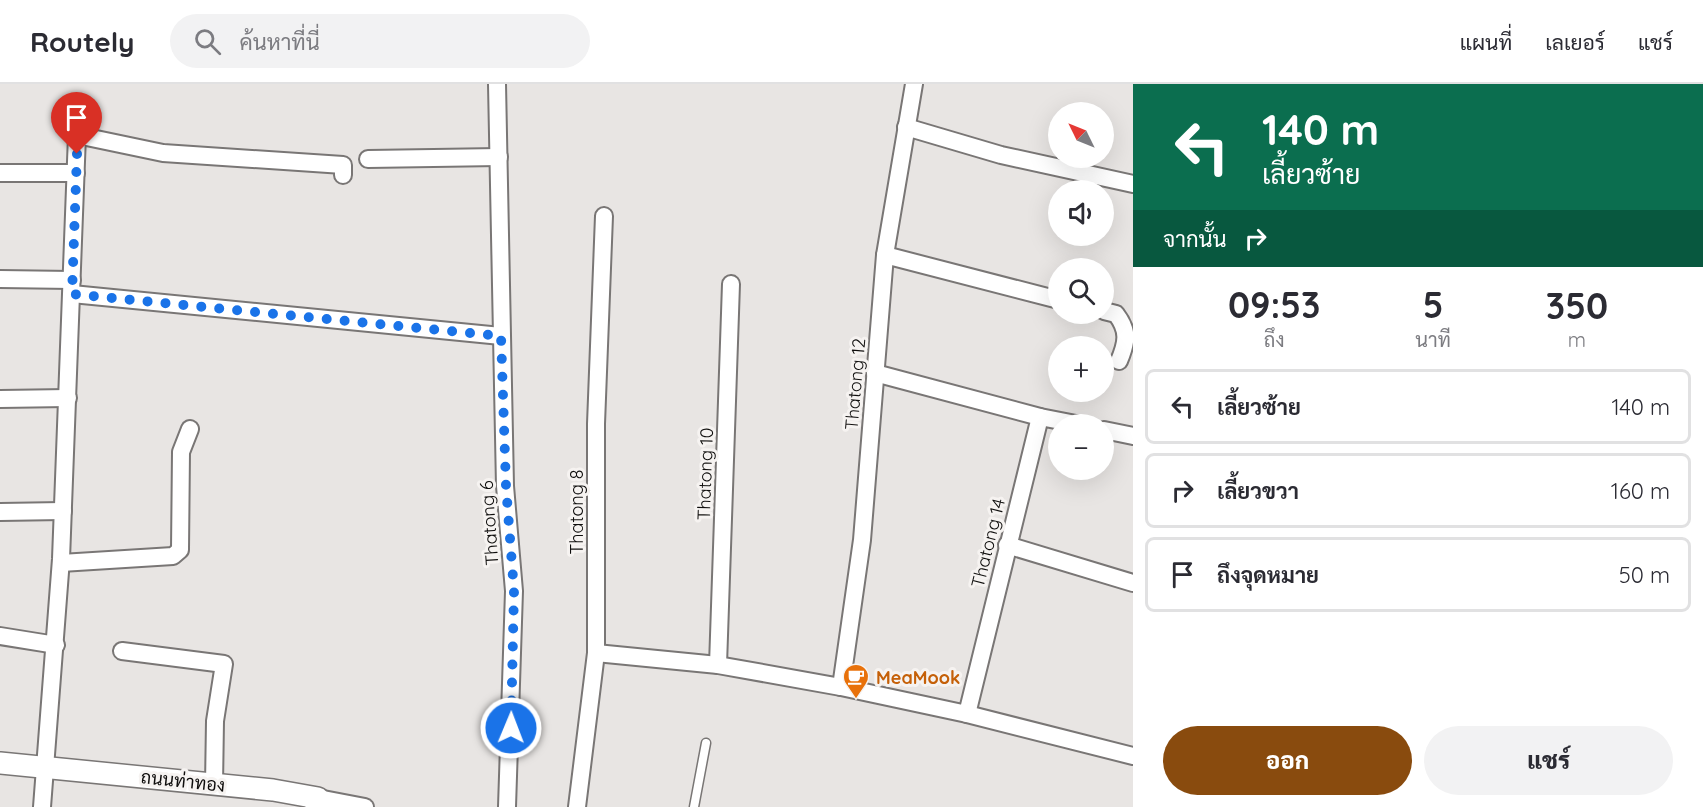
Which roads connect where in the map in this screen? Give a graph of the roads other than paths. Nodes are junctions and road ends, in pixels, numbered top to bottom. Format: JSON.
{"nodes":[{"id":1,"x":497,"y":84,"type":"edge"},
{"id":2,"x":914,"y":84,"type":"edge"},
{"id":3,"x":906,"y":127,"type":"junction"},
{"id":4,"x":499,"y":157,"type":"junction"},
{"id":5,"x":368,"y":159,"type":"dead end"},
{"id":6,"x":76,"y":172,"type":"junction"},
{"id":7,"x":0,"y":173,"type":"edge"},
{"id":8,"x":343,"y":175,"type":"dead end"},
{"id":9,"x":1133,"y":184,"type":"edge"},
{"id":10,"x":604,"y":216,"type":"dead end"},
{"id":11,"x":885,"y":255,"type":"junction"},
{"id":12,"x":0,"y":279,"type":"edge"},
{"id":13,"x":732,"y":284,"type":"dead end"},
{"id":14,"x":72,"y":287,"type":"junction"},
{"id":15,"x":1048,"y":297,"type":"edge"},
{"id":16,"x":1114,"y":314,"type":"edge"},
{"id":17,"x":501,"y":336,"type":"junction"},
{"id":18,"x":1119,"y":361,"type":"dead end"},
{"id":19,"x":875,"y":373,"type":"junction"},
{"id":20,"x":68,"y":398,"type":"junction"},
{"id":21,"x":0,"y":399,"type":"edge"},
{"id":22,"x":1040,"y":417,"type":"junction"},
{"id":23,"x":1048,"y":419,"type":"edge"},
{"id":24,"x":190,"y":429,"type":"dead end"},
{"id":25,"x":1114,"y":432,"type":"edge"},
{"id":26,"x":1133,"y":436,"type":"edge"},
{"id":27,"x":63,"y":511,"type":"junction"},
{"id":28,"x":0,"y":512,"type":"edge"},
{"id":29,"x":1007,"y":545,"type":"junction"},
{"id":30,"x":61,"y":563,"type":"junction"},
{"id":31,"x":1133,"y":583,"type":"edge"},
{"id":32,"x":0,"y":636,"type":"edge"},
{"id":33,"x":56,"y":645,"type":"junction"},
{"id":34,"x":122,"y":651,"type":"dead end"},
{"id":35,"x":596,"y":653,"type":"junction"},
{"id":36,"x":718,"y":665,"type":"junction"},
{"id":37,"x":841,"y":687,"type":"junction"},
{"id":38,"x":967,"y":714,"type":"junction"},
{"id":39,"x":706,"y":743,"type":"dead end"},
{"id":40,"x":1133,"y":756,"type":"edge"},
{"id":41,"x":0,"y":763,"type":"edge"},
{"id":42,"x":45,"y":769,"type":"junction"},
{"id":43,"x":214,"y":785,"type":"junction"},
{"id":44,"x":317,"y":803,"type":"edge"},
{"id":45,"x":42,"y":807,"type":"edge"},
{"id":46,"x":365,"y":807,"type":"edge"},
{"id":47,"x":507,"y":807,"type":"edge"},
{"id":48,"x":576,"y":807,"type":"edge"},
{"id":49,"x":694,"y":807,"type":"edge"}],
"edges":[{"from":1,"to":4,"type":"street","name":"Thatong 6"},
{"from":2,"to":3,"type":"street","name":"Thatong 12"},
{"from":3,"to":9,"type":"street"},
{"from":3,"to":11,"type":"street","name":"Thatong 12"},
{"from":4,"to":5,"type":"street"},
{"from":4,"to":17,"type":"street","name":"Thatong 6"},
{"from":6,"to":7,"type":"street"},
{"from":6,"to":8,"type":"street"},
{"from":6,"to":14,"type":"street"},
{"from":10,"to":35,"type":"street","name":"Thatong 8"},
{"from":11,"to":15,"type":"street"},
{"from":11,"to":19,"type":"street","name":"Thatong 12"},
{"from":12,"to":14,"type":"street"},
{"from":13,"to":36,"type":"street","name":"Thatong 10"},
{"from":14,"to":17,"type":"street"},
{"from":14,"to":20,"type":"street"},
{"from":16,"to":18,"type":"street"},
{"from":17,"to":47,"type":"street","name":"Thatong 6"},
{"from":19,"to":22,"type":"street"},
{"from":19,"to":37,"type":"street","name":"Thatong 12"},
{"from":20,"to":21,"type":"street"},
{"from":20,"to":27,"type":"street"},
{"from":22,"to":23,"type":"street"},
{"from":22,"to":29,"type":"street","name":"Thatong 14"},
{"from":24,"to":30,"type":"street"},
{"from":25,"to":26,"type":"street"},
{"from":27,"to":28,"type":"street"},
{"from":27,"to":30,"type":"street"},
{"from":29,"to":31,"type":"street"},
{"from":29,"to":38,"type":"street","name":"Thatong 14"},
{"from":30,"to":33,"type":"street"},
{"from":32,"to":33,"type":"street"},
{"from":33,"to":42,"type":"street"},
{"from":34,"to":43,"type":"street"},
{"from":35,"to":36,"type":"street"},
{"from":35,"to":48,"type":"street","name":"Thatong 8"},
{"from":36,"to":37,"type":"street"},
{"from":37,"to":38,"type":"street"},
{"from":38,"to":40,"type":"street"},
{"from":39,"to":49,"type":"lane"},
{"from":41,"to":42,"type":"street","name":"ถนนท่าทอง"},
{"from":42,"to":43,"type":"street","name":"ถนนท่าทอง"},
{"from":42,"to":45,"type":"street"},
{"from":43,"to":44,"type":"street","name":"ถนนท่าทอง"},
{"from":44,"to":46,"type":"street","name":"ถนนท่าทอง"}]}
